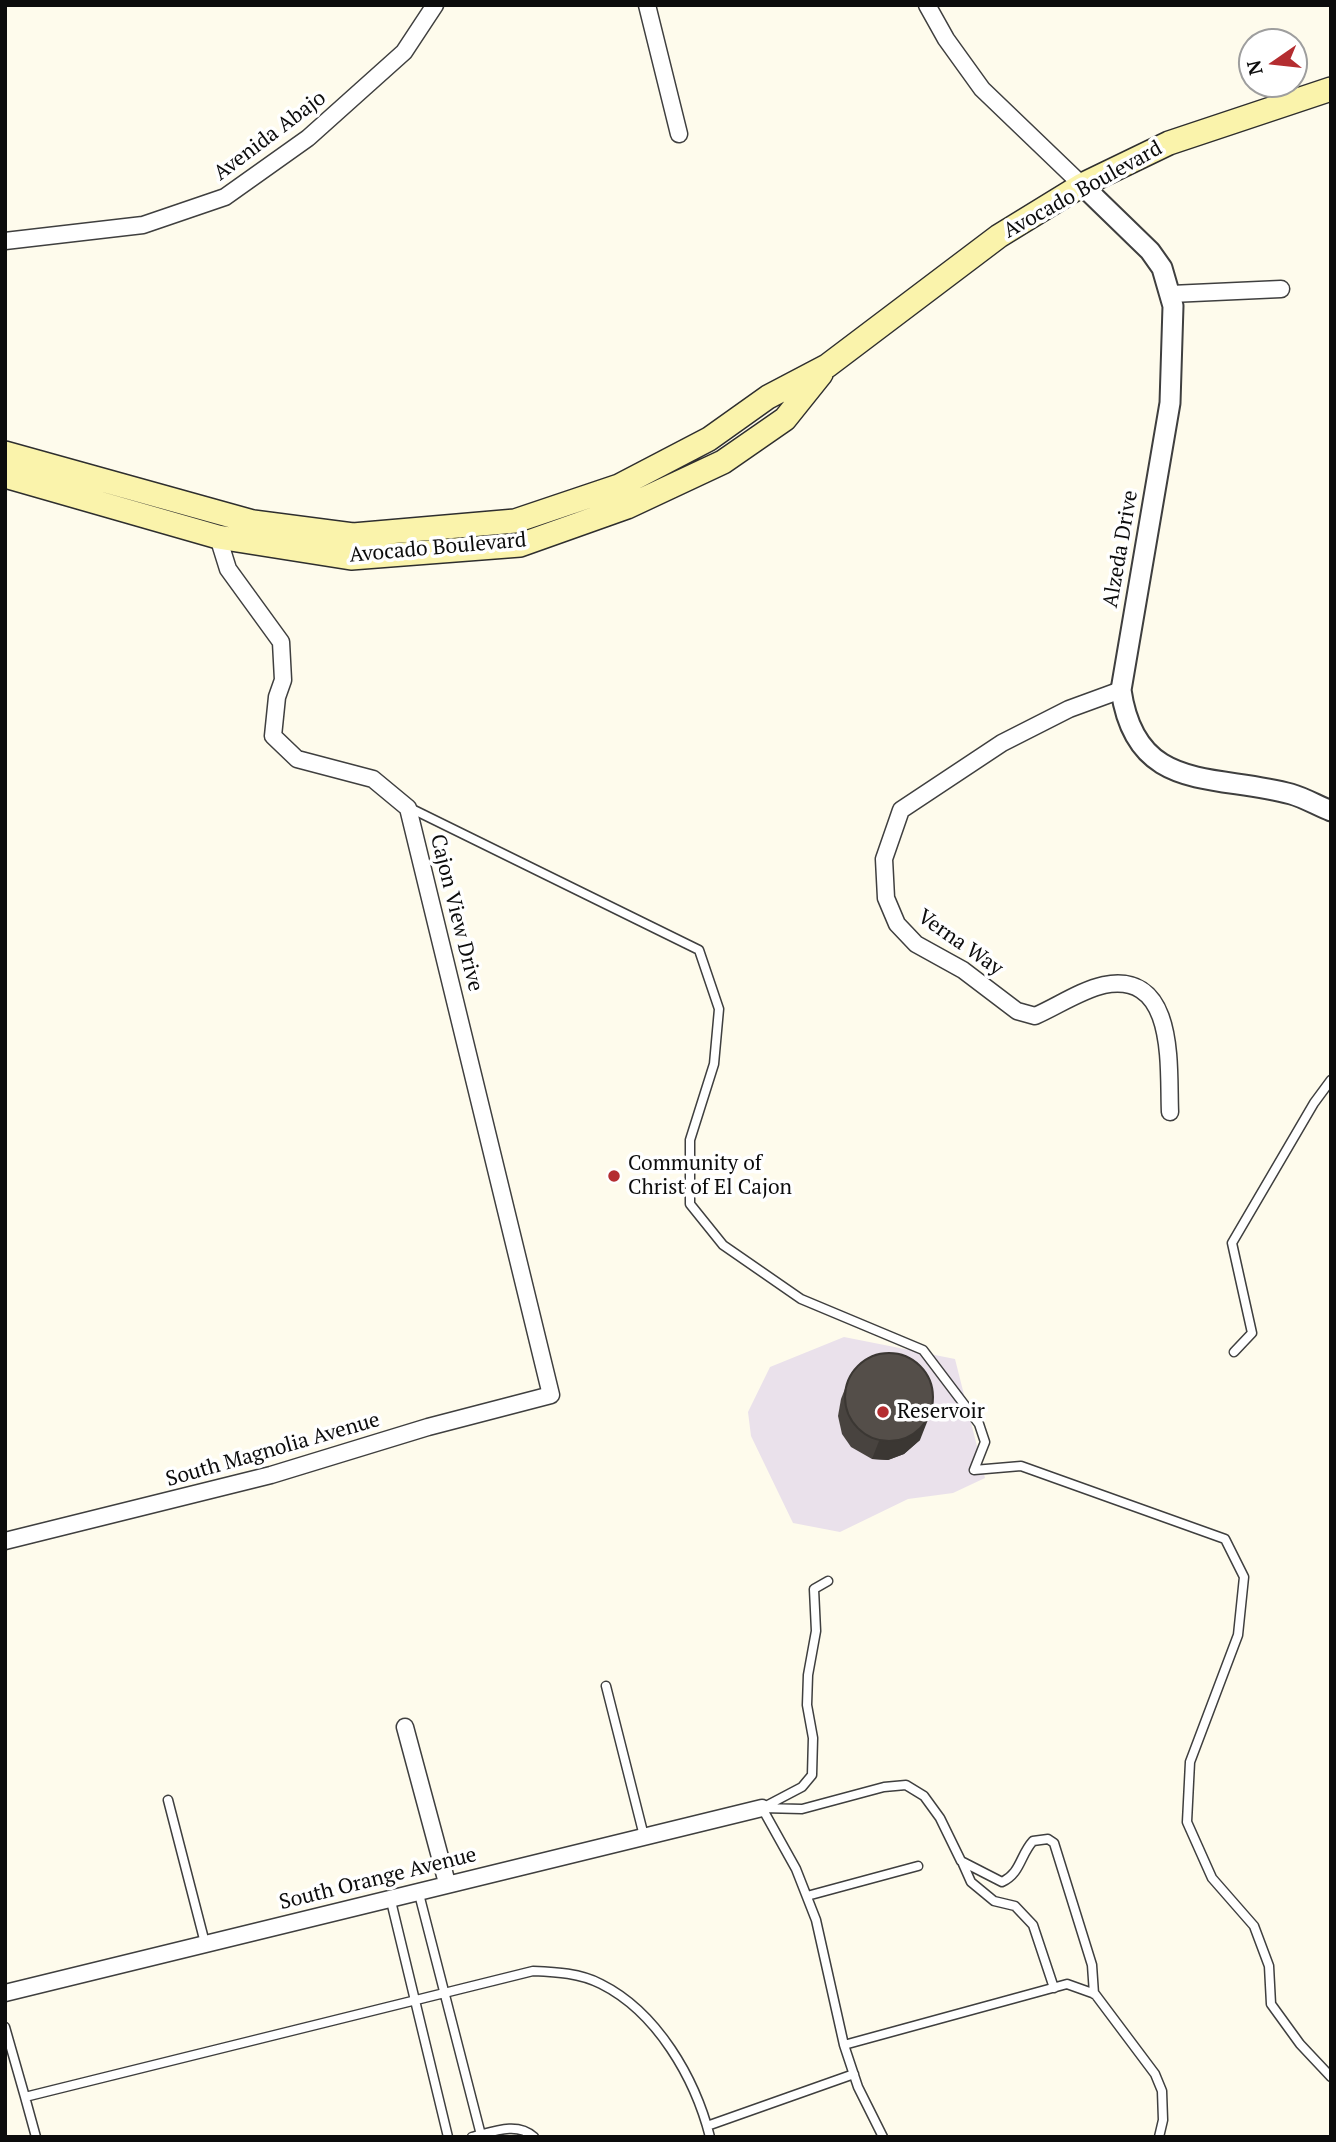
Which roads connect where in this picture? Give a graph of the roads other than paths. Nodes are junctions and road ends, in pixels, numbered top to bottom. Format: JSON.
{"nodes":[{"id":1,"x":435,"y":5,"type":"edge"},
{"id":2,"x":647,"y":5,"type":"edge"},
{"id":3,"x":927,"y":5,"type":"edge"},
{"id":4,"x":1331,"y":89,"type":"edge"},
{"id":5,"x":679,"y":134,"type":"dead end"},
{"id":6,"x":1082,"y":186,"type":"junction"},
{"id":7,"x":5,"y":242,"type":"edge"},
{"id":8,"x":1280,"y":289,"type":"dead end"},
{"id":9,"x":1171,"y":294,"type":"junction"},
{"id":10,"x":827,"y":366,"type":"junction"},
{"id":11,"x":5,"y":453,"type":"edge"},
{"id":12,"x":5,"y":476,"type":"edge"},
{"id":13,"x":218,"y":537,"type":"junction"},
{"id":14,"x":1121,"y":690,"type":"junction"},
{"id":15,"x":408,"y":808,"type":"junction"},
{"id":16,"x":1331,"y":811,"type":"edge"},
{"id":17,"x":1331,"y":1080,"type":"edge"},
{"id":18,"x":1170,"y":1112,"type":"dead end"},
{"id":19,"x":1234,"y":1352,"type":"dead end"},
{"id":20,"x":551,"y":1395,"type":"joint"},
{"id":21,"x":5,"y":1541,"type":"edge"},
{"id":22,"x":828,"y":1581,"type":"dead end"},
{"id":23,"x":606,"y":1686,"type":"dead end"},
{"id":24,"x":405,"y":1727,"type":"dead end"},
{"id":25,"x":168,"y":1800,"type":"dead end"},
{"id":26,"x":761,"y":1808,"type":"junction"},
{"id":27,"x":644,"y":1836,"type":"junction"},
{"id":28,"x":961,"y":1861,"type":"junction"},
{"id":29,"x":918,"y":1866,"type":"dead end"},
{"id":30,"x":447,"y":1883,"type":"junction"},
{"id":31,"x":418,"y":1890,"type":"junction"},
{"id":32,"x":807,"y":1896,"type":"junction"},
{"id":33,"x":390,"y":1897,"type":"junction"},
{"id":34,"x":205,"y":1943,"type":"junction"},
{"id":35,"x":1054,"y":1988,"type":"junction"},
{"id":36,"x":445,"y":1992,"type":"junction"},
{"id":37,"x":5,"y":1993,"type":"edge"},
{"id":38,"x":1094,"y":1993,"type":"junction"},
{"id":39,"x":414,"y":2000,"type":"junction"},
{"id":40,"x":5,"y":2027,"type":"edge"},
{"id":41,"x":844,"y":2045,"type":"junction"},
{"id":42,"x":854,"y":2074,"type":"junction"},
{"id":43,"x":1331,"y":2077,"type":"edge"},
{"id":44,"x":25,"y":2097,"type":"junction"},
{"id":45,"x":707,"y":2126,"type":"junction"},
{"id":46,"x":477,"y":2136,"type":"edge"},
{"id":47,"x":36,"y":2137,"type":"edge"},
{"id":48,"x":448,"y":2137,"type":"edge"},
{"id":49,"x":534,"y":2137,"type":"edge"},
{"id":50,"x":710,"y":2137,"type":"edge"},
{"id":51,"x":883,"y":2137,"type":"edge"},
{"id":52,"x":1159,"y":2137,"type":"edge"}],
"edges":[{"from":1,"to":7,"type":"street","name":"Avenida Abajo"},
{"from":2,"to":5,"type":"street"},
{"from":3,"to":6,"type":"street"},
{"from":4,"to":6,"type":"main road","name":"Avocado Boulevard"},
{"from":6,"to":9,"type":"street","name":"Alzeda Drive"},
{"from":6,"to":10,"type":"main road","name":"Avocado Boulevard"},
{"from":8,"to":9,"type":"street"},
{"from":9,"to":14,"type":"street","name":"Alzeda Drive"},
{"from":10,"to":11,"type":"main road","name":"Avocado Boulevard"},
{"from":10,"to":13,"type":"main road","name":"Avocado Boulevard"},
{"from":12,"to":13,"type":"main road","name":"Avocado Boulevard"},
{"from":13,"to":15,"type":"street"},
{"from":14,"to":16,"type":"street","name":"Alzeda Drive"},
{"from":14,"to":18,"type":"street","name":"Verna Way"},
{"from":15,"to":20,"type":"street","name":"Cajon View Drive"},
{"from":15,"to":43,"type":"lane"},
{"from":17,"to":19,"type":"lane"},
{"from":20,"to":21,"type":"street","name":"South Magnolia Avenue"},
{"from":22,"to":26,"type":"lane"},
{"from":23,"to":27,"type":"lane"},
{"from":24,"to":30,"type":"street"},
{"from":25,"to":34,"type":"lane"},
{"from":26,"to":27,"type":"street","name":"South Orange Avenue"},
{"from":26,"to":28,"type":"lane"},
{"from":26,"to":32,"type":"lane"},
{"from":27,"to":30,"type":"street","name":"South Orange Avenue"},
{"from":28,"to":35,"type":"lane"},
{"from":28,"to":38,"type":"lane"},
{"from":29,"to":32,"type":"lane"},
{"from":30,"to":31,"type":"street","name":"South Orange Avenue"},
{"from":31,"to":33,"type":"street","name":"South Orange Avenue"},
{"from":31,"to":36,"type":"lane"},
{"from":32,"to":41,"type":"lane"},
{"from":33,"to":34,"type":"street","name":"South Orange Avenue"},
{"from":33,"to":39,"type":"lane"},
{"from":34,"to":37,"type":"street","name":"South Orange Avenue"},
{"from":35,"to":38,"type":"lane"},
{"from":35,"to":41,"type":"lane"},
{"from":36,"to":39,"type":"lane"},
{"from":36,"to":45,"type":"lane"},
{"from":36,"to":46,"type":"lane"},
{"from":38,"to":52,"type":"lane"},
{"from":39,"to":44,"type":"lane"},
{"from":39,"to":48,"type":"lane"},
{"from":40,"to":44,"type":"lane"},
{"from":41,"to":42,"type":"lane"},
{"from":42,"to":45,"type":"lane"},
{"from":42,"to":51,"type":"lane"},
{"from":44,"to":47,"type":"lane"},
{"from":45,"to":50,"type":"lane"},
{"from":46,"to":49,"type":"lane"}]}
